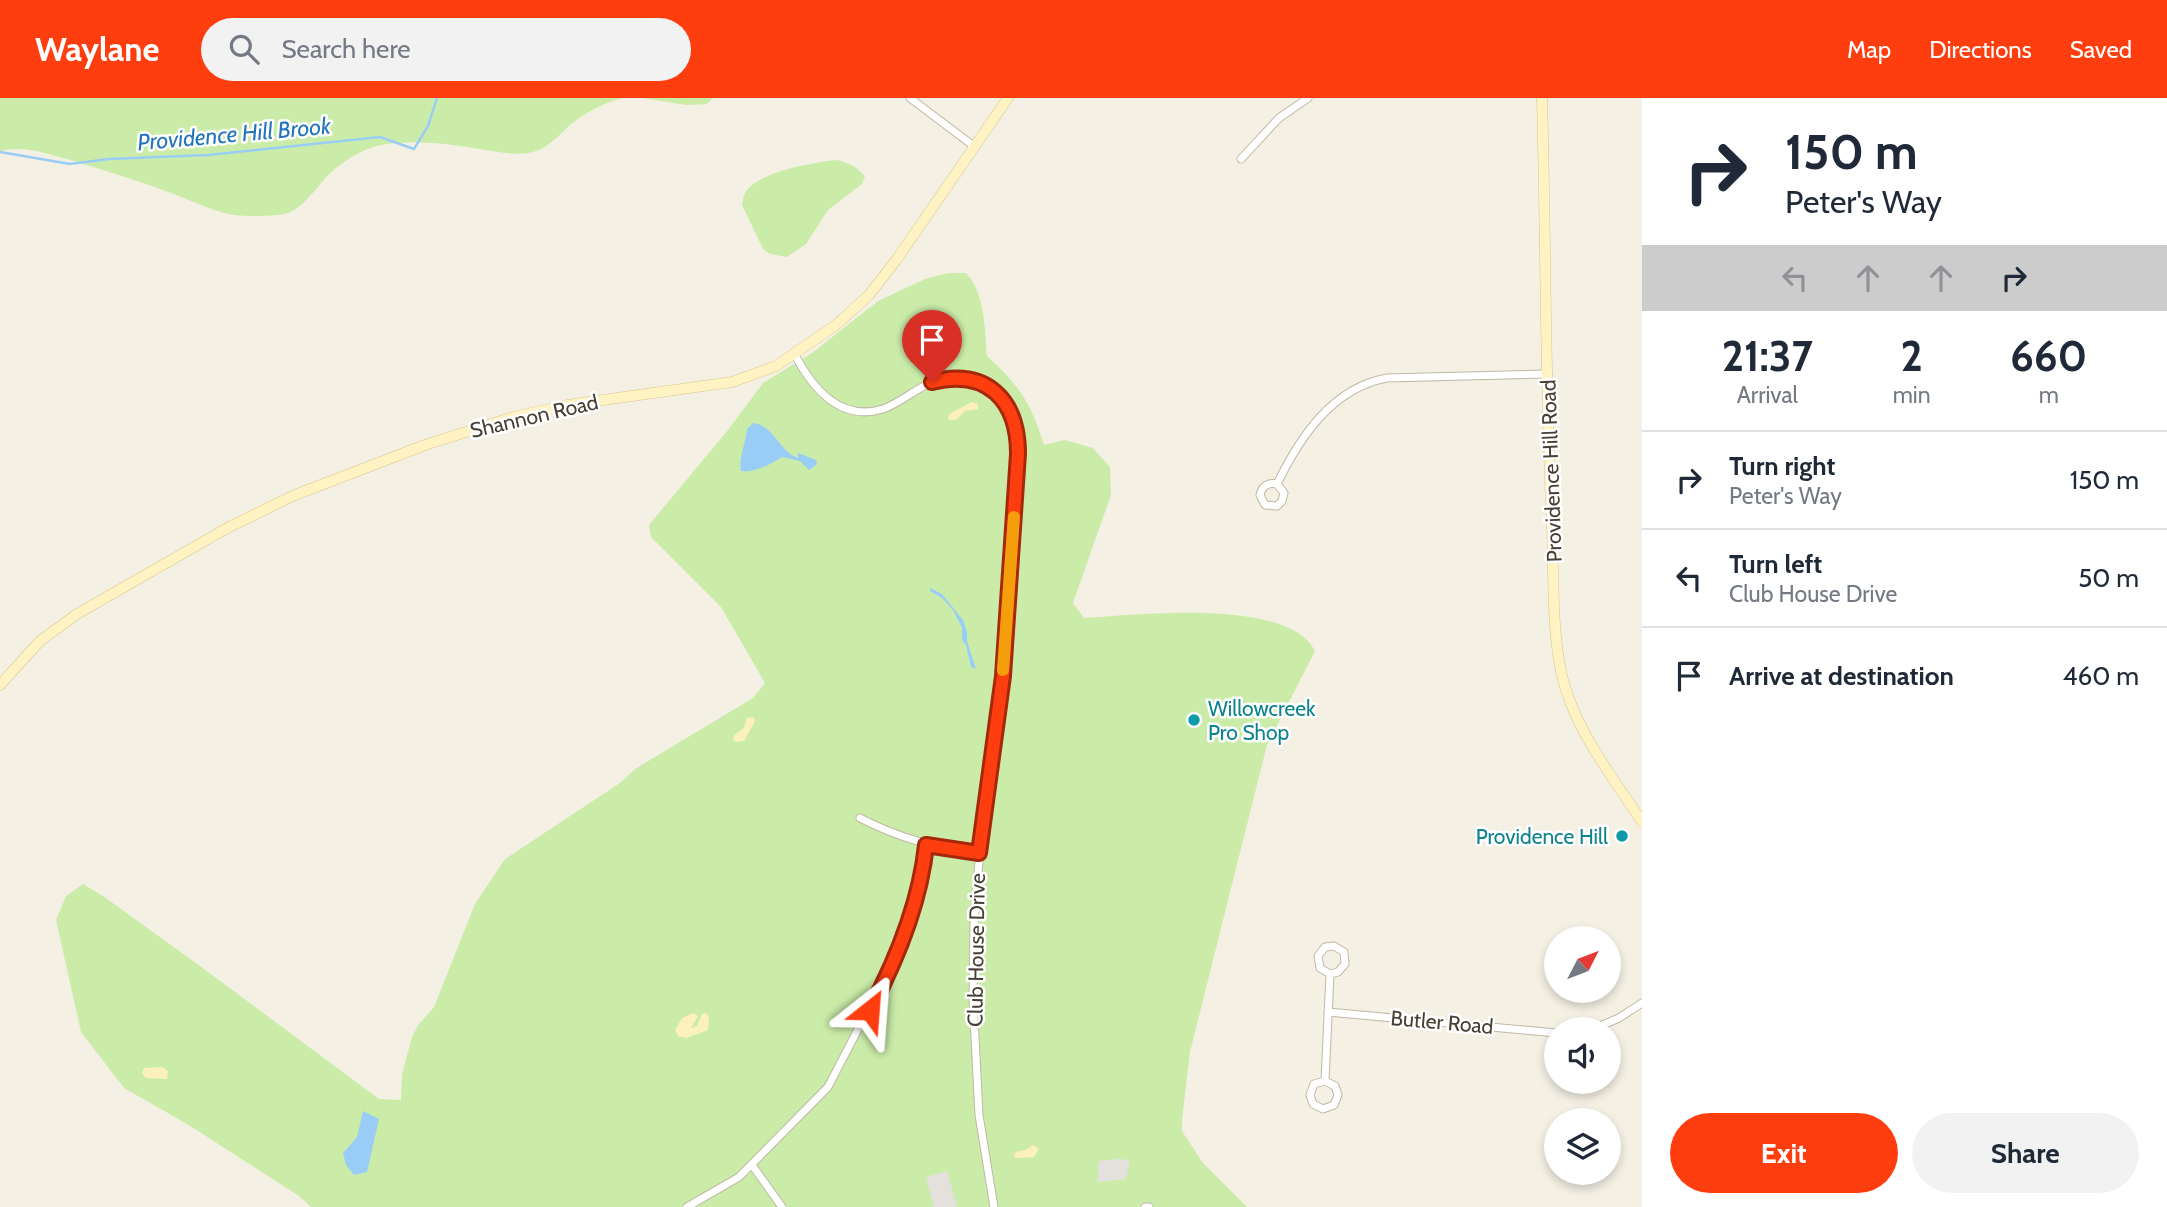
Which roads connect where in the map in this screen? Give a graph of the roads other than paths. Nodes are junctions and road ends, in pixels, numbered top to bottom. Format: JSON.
{"nodes":[{"id":1,"x":910,"y":98,"type":"edge"},
{"id":2,"x":1008,"y":98,"type":"edge"},
{"id":3,"x":1308,"y":98,"type":"edge"},
{"id":4,"x":1542,"y":98,"type":"edge"},
{"id":5,"x":975,"y":147,"type":"junction"},
{"id":6,"x":1241,"y":159,"type":"dead end"},
{"id":7,"x":795,"y":355,"type":"junction"},
{"id":8,"x":1548,"y":374,"type":"junction"},
{"id":9,"x":1277,"y":484,"type":"dead end"},
{"id":10,"x":0,"y":685,"type":"edge"},
{"id":11,"x":860,"y":818,"type":"dead end"},
{"id":12,"x":1642,"y":822,"type":"edge"},
{"id":13,"x":926,"y":845,"type":"junction"},
{"id":14,"x":979,"y":853,"type":"junction"},
{"id":15,"x":1330,"y":974,"type":"junction"},
{"id":16,"x":1642,"y":1003,"type":"edge"},
{"id":17,"x":1328,"y":1012,"type":"junction"},
{"id":18,"x":1621,"y":1017,"type":"edge"},
{"id":19,"x":1544,"y":1032,"type":"edge"},
{"id":20,"x":1325,"y":1080,"type":"junction"},
{"id":21,"x":752,"y":1166,"type":"junction"},
{"id":22,"x":687,"y":1207,"type":"edge"},
{"id":23,"x":782,"y":1207,"type":"edge"},
{"id":24,"x":994,"y":1207,"type":"edge"}],
"edges":[{"from":1,"to":5,"type":"street"},
{"from":2,"to":5,"type":"street","name":"Shannon Road"},
{"from":3,"to":6,"type":"street"},
{"from":4,"to":8,"type":"street","name":"Providence Hill Road"},
{"from":5,"to":7,"type":"street","name":"Shannon Road"},
{"from":7,"to":10,"type":"street","name":"Shannon Road"},
{"from":7,"to":14,"type":"street","name":"Club House Drive"},
{"from":8,"to":9,"type":"street"},
{"from":8,"to":12,"type":"street","name":"Providence Hill Road"},
{"from":11,"to":13,"type":"street"},
{"from":13,"to":14,"type":"street"},
{"from":13,"to":21,"type":"street"},
{"from":14,"to":24,"type":"street","name":"Club House Drive"},
{"from":15,"to":15,"type":"street"},
{"from":15,"to":17,"type":"street"},
{"from":16,"to":18,"type":"street"},
{"from":17,"to":19,"type":"street","name":"Butler Road"},
{"from":17,"to":20,"type":"street"},
{"from":20,"to":20,"type":"street"},
{"from":21,"to":22,"type":"street"},
{"from":21,"to":23,"type":"street"}]}
